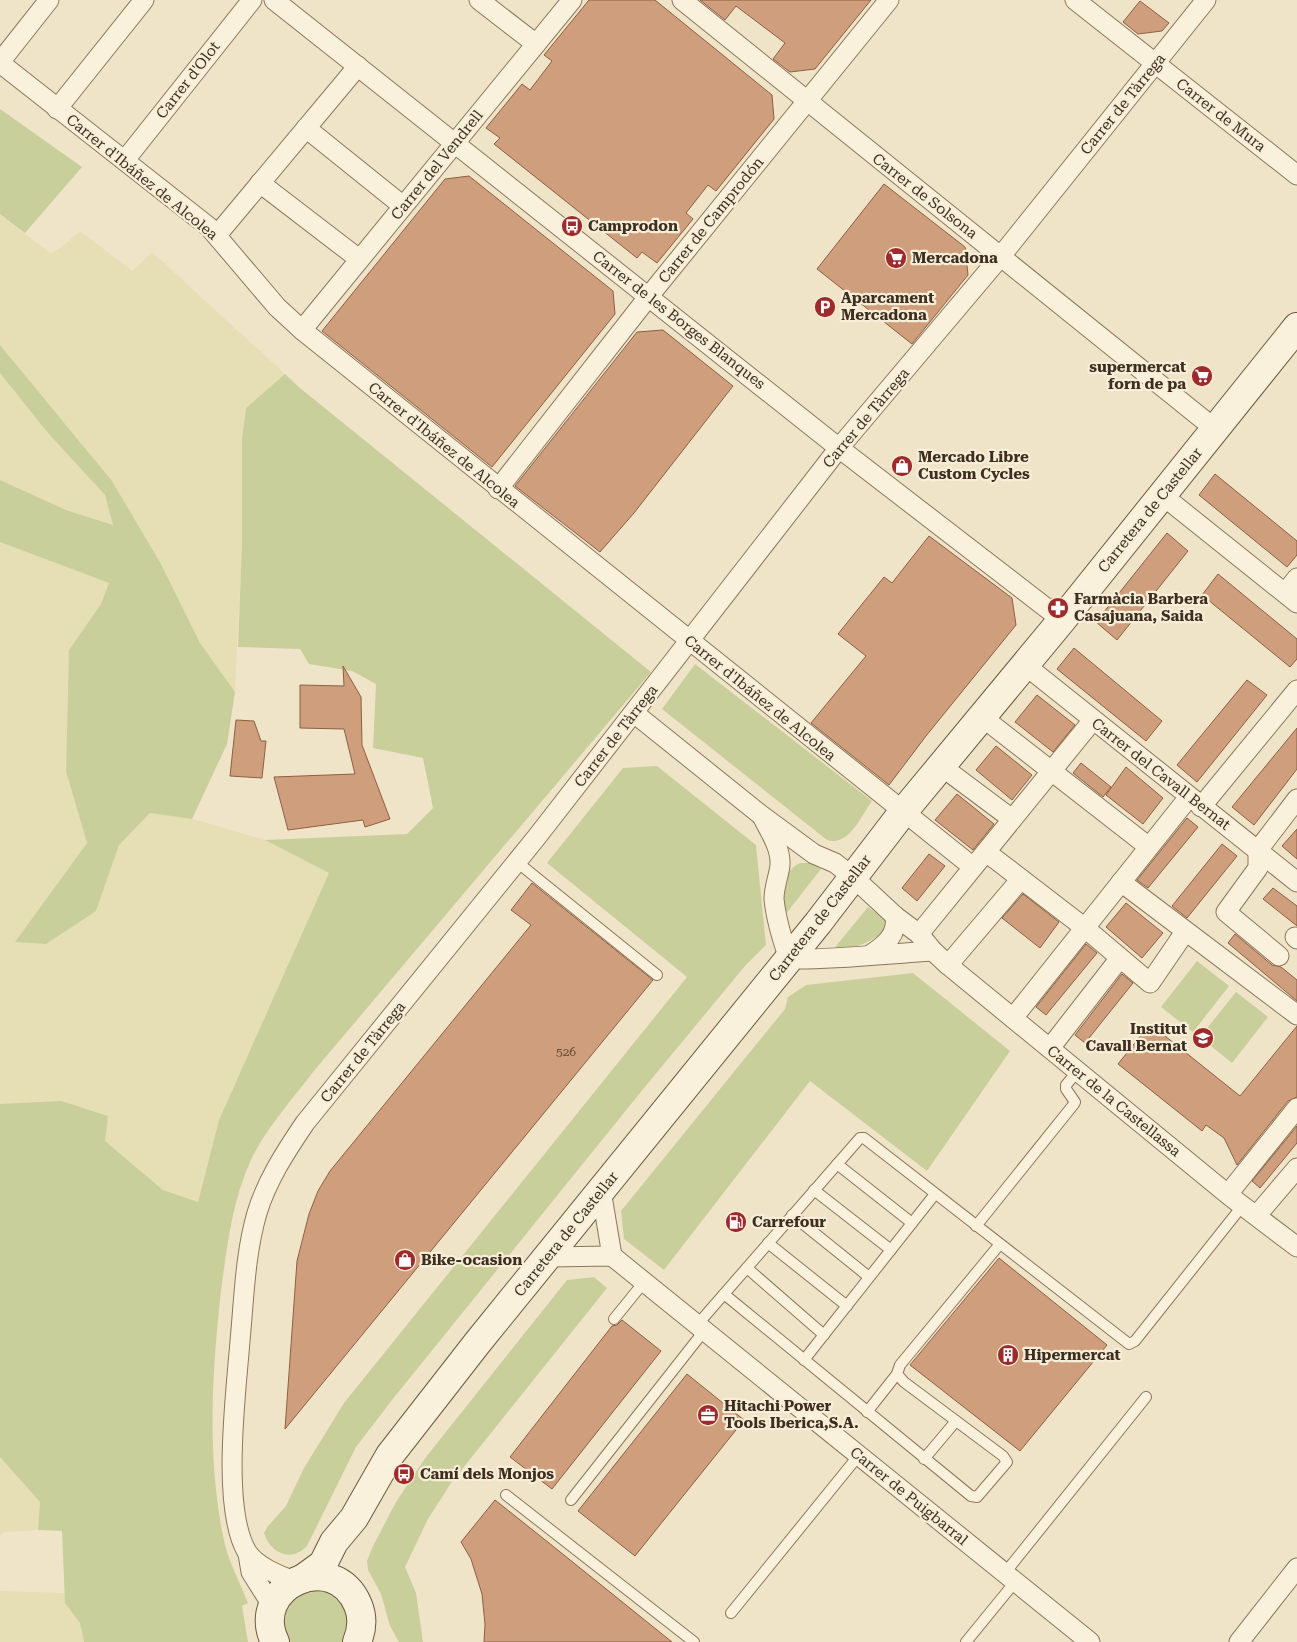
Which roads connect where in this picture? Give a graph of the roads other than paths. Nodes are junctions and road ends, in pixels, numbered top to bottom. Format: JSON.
{"nodes":[{"id":1,"x":49,"y":0,"type":"edge"},
{"id":2,"x":144,"y":0,"type":"edge"},
{"id":3,"x":252,"y":0,"type":"edge"},
{"id":4,"x":274,"y":0,"type":"edge"},
{"id":5,"x":479,"y":0,"type":"edge"},
{"id":6,"x":572,"y":0,"type":"edge"},
{"id":7,"x":682,"y":0,"type":"edge"},
{"id":8,"x":889,"y":0,"type":"edge"},
{"id":9,"x":1075,"y":0,"type":"edge"},
{"id":10,"x":1206,"y":0,"type":"edge"},
{"id":11,"x":536,"y":44,"type":"junction"},
{"id":12,"x":0,"y":63,"type":"edge"},
{"id":13,"x":1156,"y":64,"type":"junction"},
{"id":14,"x":358,"y":66,"type":"junction"},
{"id":15,"x":807,"y":102,"type":"junction"},
{"id":16,"x":57,"y":109,"type":"junction"},
{"id":17,"x":306,"y":128,"type":"junction"},
{"id":18,"x":454,"y":143,"type":"junction"},
{"id":19,"x":125,"y":160,"type":"junction"},
{"id":20,"x":1297,"y":175,"type":"edge"},
{"id":21,"x":260,"y":183,"type":"junction"},
{"id":22,"x":403,"y":206,"type":"junction"},
{"id":23,"x":217,"y":235,"type":"junction"},
{"id":24,"x":1001,"y":256,"type":"junction"},
{"id":25,"x":360,"y":259,"type":"junction"},
{"id":26,"x":649,"y":296,"type":"junction"},
{"id":27,"x":1297,"y":327,"type":"edge"},
{"id":28,"x":302,"y":330,"type":"junction"},
{"id":29,"x":1215,"y":430,"type":"junction"},
{"id":30,"x":840,"y":448,"type":"junction"},
{"id":31,"x":498,"y":488,"type":"junction"},
{"id":32,"x":1162,"y":495,"type":"junction"},
{"id":33,"x":1297,"y":578,"type":"edge"},
{"id":34,"x":1291,"y":598,"type":"edge"},
{"id":35,"x":1062,"y":620,"type":"junction"},
{"id":36,"x":690,"y":642,"type":"junction"},
{"id":37,"x":1024,"y":665,"type":"junction"},
{"id":38,"x":1297,"y":691,"type":"edge"},
{"id":39,"x":634,"y":713,"type":"junction"},
{"id":40,"x":982,"y":717,"type":"junction"},
{"id":41,"x":1093,"y":720,"type":"junction"},
{"id":42,"x":941,"y":766,"type":"junction"},
{"id":43,"x":1052,"y":771,"type":"junction"},
{"id":44,"x":1297,"y":799,"type":"edge"},
{"id":45,"x":1195,"y":802,"type":"junction"},
{"id":46,"x":902,"y":812,"type":"junction"},
{"id":47,"x":762,"y":815,"type":"junction"},
{"id":48,"x":1012,"y":820,"type":"junction"},
{"id":49,"x":1149,"y":847,"type":"junction"},
{"id":50,"x":1258,"y":850,"type":"junction"},
{"id":51,"x":986,"y":852,"type":"junction"},
{"id":52,"x":814,"y":854,"type":"junction"},
{"id":53,"x":517,"y":862,"type":"junction"},
{"id":54,"x":780,"y":865,"type":"junction"},
{"id":55,"x":974,"y":867,"type":"junction"},
{"id":56,"x":853,"y":877,"type":"junction"},
{"id":57,"x":1021,"y":879,"type":"junction"},
{"id":58,"x":1121,"y":882,"type":"junction"},
{"id":59,"x":1297,"y":882,"type":"edge"},
{"id":60,"x":895,"y":916,"type":"junction"},
{"id":61,"x":1085,"y":928,"type":"junction"},
{"id":62,"x":1185,"y":932,"type":"junction"},
{"id":63,"x":919,"y":934,"type":"junction"},
{"id":64,"x":932,"y":951,"type":"junction"},
{"id":65,"x":870,"y":955,"type":"junction"},
{"id":66,"x":1279,"y":956,"type":"dead end"},
{"id":67,"x":1120,"y":958,"type":"junction"},
{"id":68,"x":789,"y":959,"type":"junction"},
{"id":69,"x":948,"y":965,"type":"junction"},
{"id":70,"x":657,"y":975,"type":"dead end"},
{"id":71,"x":1297,"y":1015,"type":"edge"},
{"id":72,"x":1013,"y":1018,"type":"junction"},
{"id":73,"x":1050,"y":1048,"type":"junction"},
{"id":74,"x":1078,"y":1071,"type":"junction"},
{"id":75,"x":1297,"y":1108,"type":"edge"},
{"id":76,"x":837,"y":1164,"type":"junction"},
{"id":77,"x":1297,"y":1168,"type":"edge"},
{"id":78,"x":602,"y":1190,"type":"junction"},
{"id":79,"x":814,"y":1190,"type":"junction"},
{"id":80,"x":935,"y":1194,"type":"junction"},
{"id":81,"x":1228,"y":1194,"type":"junction"},
{"id":82,"x":1250,"y":1210,"type":"junction"},
{"id":83,"x":792,"y":1215,"type":"junction"},
{"id":84,"x":912,"y":1223,"type":"junction"},
{"id":85,"x":976,"y":1226,"type":"junction"},
{"id":86,"x":768,"y":1243,"type":"junction"},
{"id":87,"x":1000,"y":1244,"type":"junction"},
{"id":88,"x":1296,"y":1244,"type":"edge"},
{"id":89,"x":891,"y":1250,"type":"junction"},
{"id":90,"x":612,"y":1256,"type":"junction"},
{"id":91,"x":548,"y":1257,"type":"junction"},
{"id":92,"x":747,"y":1268,"type":"junction"},
{"id":93,"x":870,"y":1277,"type":"junction"},
{"id":94,"x":644,"y":1282,"type":"junction"},
{"id":95,"x":724,"y":1294,"type":"junction"},
{"id":96,"x":847,"y":1306,"type":"junction"},
{"id":97,"x":614,"y":1319,"type":"dead end"},
{"id":98,"x":701,"y":1328,"type":"junction"},
{"id":99,"x":824,"y":1335,"type":"junction"},
{"id":100,"x":804,"y":1360,"type":"junction"},
{"id":101,"x":897,"y":1374,"type":"junction"},
{"id":102,"x":1146,"y":1397,"type":"dead end"},
{"id":103,"x":867,"y":1412,"type":"junction"},
{"id":104,"x":956,"y":1421,"type":"junction"},
{"id":105,"x":859,"y":1456,"type":"junction"},
{"id":106,"x":924,"y":1459,"type":"junction"},
{"id":107,"x":506,"y":1495,"type":"dead end"},
{"id":108,"x":571,"y":1500,"type":"dead end"},
{"id":109,"x":354,"y":1518,"type":"junction"},
{"id":110,"x":248,"y":1554,"type":"junction"},
{"id":111,"x":1297,"y":1568,"type":"edge"},
{"id":112,"x":1010,"y":1577,"type":"junction"},
{"id":113,"x":300,"y":1579,"type":"junction"},
{"id":114,"x":346,"y":1587,"type":"junction"},
{"id":115,"x":273,"y":1608,"type":"junction"},
{"id":116,"x":731,"y":1613,"type":"dead end"},
{"id":117,"x":364,"y":1635,"type":"edge"},
{"id":118,"x":682,"y":1638,"type":"edge"},
{"id":119,"x":275,"y":1642,"type":"edge"},
{"id":120,"x":694,"y":1642,"type":"edge"},
{"id":121,"x":966,"y":1642,"type":"edge"},
{"id":122,"x":1090,"y":1642,"type":"edge"},
{"id":123,"x":1239,"y":1642,"type":"edge"}],
"edges":[{"from":1,"to":12,"type":"street"},
{"from":2,"to":16,"type":"street"},
{"from":3,"to":19,"type":"street","name":"Carrer d'Olot"},
{"from":4,"to":14,"type":"street","name":"Carrer de les Borges Blanques"},
{"from":5,"to":11,"type":"street"},
{"from":6,"to":11,"type":"street","name":"Carrer del Vendrell"},
{"from":7,"to":15,"type":"street","name":"Carrer de Solsona"},
{"from":8,"to":15,"type":"street","name":"Carrer de Camprodón"},
{"from":9,"to":13,"type":"street","name":"Carrer de Mura"},
{"from":10,"to":13,"type":"street","name":"Carrer de Tàrrega"},
{"from":11,"to":18,"type":"street","name":"Carrer del Vendrell"},
{"from":12,"to":16,"type":"street","name":"Carrer d'Ibáñez de Alcolea"},
{"from":13,"to":20,"type":"street","name":"Carrer de Mura"},
{"from":13,"to":24,"type":"street","name":"Carrer de Tàrrega"},
{"from":14,"to":17,"type":"street"},
{"from":14,"to":18,"type":"street","name":"Carrer de les Borges Blanques"},
{"from":15,"to":24,"type":"street","name":"Carrer de Solsona"},
{"from":15,"to":26,"type":"street","name":"Carrer de Camprodón"},
{"from":16,"to":19,"type":"street","name":"Carrer d'Ibáñez de Alcolea"},
{"from":17,"to":21,"type":"street"},
{"from":17,"to":22,"type":"street"},
{"from":18,"to":22,"type":"street","name":"Carrer del Vendrell"},
{"from":18,"to":26,"type":"street","name":"Carrer de les Borges Blanques"},
{"from":19,"to":23,"type":"street","name":"Carrer d'Ibáñez de Alcolea"},
{"from":21,"to":23,"type":"street"},
{"from":21,"to":25,"type":"street"},
{"from":22,"to":25,"type":"street","name":"Carrer del Vendrell"},
{"from":23,"to":28,"type":"street","name":"Carrer d'Ibáñez de Alcolea"},
{"from":24,"to":29,"type":"street","name":"Carrer de Solsona"},
{"from":24,"to":30,"type":"street","name":"Carrer de Tàrrega"},
{"from":25,"to":28,"type":"street","name":"Carrer del Vendrell"},
{"from":26,"to":30,"type":"street","name":"Carrer de les Borges Blanques"},
{"from":26,"to":31,"type":"street","name":"Carrer de Camprodón"},
{"from":27,"to":29,"type":"street","name":"Carretera de Castellar"},
{"from":28,"to":31,"type":"street","name":"Carrer d'Ibáñez de Alcolea"},
{"from":29,"to":32,"type":"street","name":"Carretera de Castellar"},
{"from":30,"to":35,"type":"street","name":"Carrer de les Borges Blanques"},
{"from":30,"to":36,"type":"street","name":"Carrer de Tàrrega"},
{"from":31,"to":36,"type":"street","name":"Carrer d'Ibáñez de Alcolea"},
{"from":32,"to":34,"type":"street"},
{"from":32,"to":35,"type":"street","name":"Carretera de Castellar"},
{"from":33,"to":34,"type":"street"},
{"from":35,"to":37,"type":"street","name":"Carretera de Castellar"},
{"from":36,"to":39,"type":"street","name":"Carrer de Tàrrega"},
{"from":36,"to":46,"type":"street","name":"Carrer d'Ibáñez de Alcolea"},
{"from":37,"to":40,"type":"street","name":"Carretera de Castellar"},
{"from":37,"to":41,"type":"street","name":"Carrer del Cavall Bernat"},
{"from":38,"to":45,"type":"street"},
{"from":39,"to":47,"type":"street","name":"Carrer de la Castellassa"},
{"from":39,"to":53,"type":"street","name":"Carrer de Tàrrega"},
{"from":40,"to":42,"type":"street","name":"Carretera de Castellar"},
{"from":40,"to":43,"type":"street"},
{"from":41,"to":43,"type":"street"},
{"from":41,"to":45,"type":"street","name":"Carrer del Cavall Bernat"},
{"from":42,"to":46,"type":"street","name":"Carretera de Castellar"},
{"from":42,"to":48,"type":"street"},
{"from":43,"to":48,"type":"street"},
{"from":43,"to":49,"type":"street"},
{"from":44,"to":50,"type":"street"},
{"from":45,"to":49,"type":"street"},
{"from":45,"to":50,"type":"street","name":"Carrer del Cavall Bernat"},
{"from":46,"to":55,"type":"street","name":"Carrer d'Ibáñez de Alcolea"},
{"from":46,"to":56,"type":"street","name":"Carretera de Castellar"},
{"from":47,"to":52,"type":"street","name":"Carrer de la Castellassa"},
{"from":47,"to":54,"type":"street"},
{"from":48,"to":51,"type":"street"},
{"from":49,"to":58,"type":"street"},
{"from":50,"to":59,"type":"street","name":"Carrer del Cavall Bernat"},
{"from":50,"to":66,"type":"street"},
{"from":51,"to":55,"type":"street"},
{"from":51,"to":57,"type":"street"},
{"from":52,"to":54,"type":"street"},
{"from":52,"to":56,"type":"street","name":"Carrer de la Castellassa"},
{"from":53,"to":70,"type":"lane"},
{"from":53,"to":110,"type":"street","name":"Carrer de Tàrrega"},
{"from":54,"to":68,"type":"street"},
{"from":55,"to":63,"type":"street"},
{"from":56,"to":60,"type":"street","name":"Carrer de la Castellassa"},
{"from":56,"to":68,"type":"street","name":"Carretera de Castellar"},
{"from":57,"to":61,"type":"street"},
{"from":57,"to":69,"type":"street"},
{"from":58,"to":61,"type":"street"},
{"from":58,"to":62,"type":"street"},
{"from":60,"to":63,"type":"street","name":"Carrer de la Castellassa"},
{"from":60,"to":65,"type":"street"},
{"from":61,"to":67,"type":"street"},
{"from":61,"to":72,"type":"street"},
{"from":62,"to":67,"type":"street"},
{"from":62,"to":71,"type":"street"},
{"from":63,"to":64,"type":"street","name":"Carrer de la Castellassa"},
{"from":64,"to":65,"type":"street"},
{"from":64,"to":69,"type":"street","name":"Carrer de la Castellassa"},
{"from":65,"to":68,"type":"street"},
{"from":67,"to":73,"type":"street"},
{"from":68,"to":78,"type":"street","name":"Carretera de Castellar"},
{"from":69,"to":72,"type":"street","name":"Carrer de la Castellassa"},
{"from":72,"to":73,"type":"street","name":"Carrer de la Castellassa"},
{"from":73,"to":74,"type":"street","name":"Carrer de la Castellassa"},
{"from":74,"to":81,"type":"street","name":"Carrer de la Castellassa"},
{"from":74,"to":85,"type":"lane"},
{"from":75,"to":81,"type":"street"},
{"from":76,"to":79,"type":"lane"},
{"from":76,"to":80,"type":"lane"},
{"from":76,"to":84,"type":"lane"},
{"from":77,"to":82,"type":"street"},
{"from":78,"to":90,"type":"street"},
{"from":78,"to":91,"type":"street","name":"Carretera de Castellar"},
{"from":79,"to":83,"type":"lane"},
{"from":79,"to":89,"type":"lane"},
{"from":80,"to":84,"type":"lane"},
{"from":80,"to":85,"type":"lane"},
{"from":81,"to":82,"type":"street","name":"Carrer de la Castellassa"},
{"from":82,"to":87,"type":"lane"},
{"from":82,"to":88,"type":"street","name":"Carrer de la Castellassa"},
{"from":83,"to":86,"type":"lane"},
{"from":83,"to":93,"type":"lane"},
{"from":84,"to":89,"type":"lane"},
{"from":85,"to":87,"type":"lane"},
{"from":86,"to":92,"type":"lane"},
{"from":86,"to":96,"type":"lane"},
{"from":87,"to":101,"type":"lane"},
{"from":89,"to":93,"type":"lane"},
{"from":90,"to":91,"type":"street"},
{"from":90,"to":94,"type":"street","name":"Carrer de Puigbarral"},
{"from":91,"to":109,"type":"street","name":"Carretera de Castellar"},
{"from":92,"to":95,"type":"lane"},
{"from":92,"to":99,"type":"lane"},
{"from":93,"to":96,"type":"lane"},
{"from":94,"to":97,"type":"lane"},
{"from":94,"to":98,"type":"street","name":"Carrer de Puigbarral"},
{"from":95,"to":98,"type":"lane"},
{"from":95,"to":100,"type":"lane"},
{"from":96,"to":99,"type":"lane"},
{"from":98,"to":105,"type":"street","name":"Carrer de Puigbarral"},
{"from":98,"to":108,"type":"lane"},
{"from":99,"to":100,"type":"lane"},
{"from":100,"to":103,"type":"lane"},
{"from":101,"to":103,"type":"lane"},
{"from":101,"to":104,"type":"lane"},
{"from":102,"to":112,"type":"lane"},
{"from":103,"to":106,"type":"lane"},
{"from":104,"to":106,"type":"lane"},
{"from":104,"to":106,"type":"lane"},
{"from":105,"to":112,"type":"street","name":"Carrer de Puigbarral"},
{"from":105,"to":116,"type":"lane"},
{"from":107,"to":118,"type":"lane"},
{"from":109,"to":113,"type":"street","name":"Carretera de Castellar"},
{"from":109,"to":114,"type":"street","name":"Carretera de Castellar"},
{"from":110,"to":113,"type":"street"},
{"from":110,"to":115,"type":"street","name":"Carrer de Tàrrega"},
{"from":111,"to":123,"type":"street"},
{"from":112,"to":121,"type":"lane"},
{"from":112,"to":122,"type":"street","name":"Carrer de Puigbarral"},
{"from":113,"to":114,"type":"street"},
{"from":113,"to":115,"type":"street","name":"Carretera de Castellar"},
{"from":114,"to":117,"type":"street"},
{"from":115,"to":119,"type":"street"},
{"from":118,"to":120,"type":"lane"}]}
